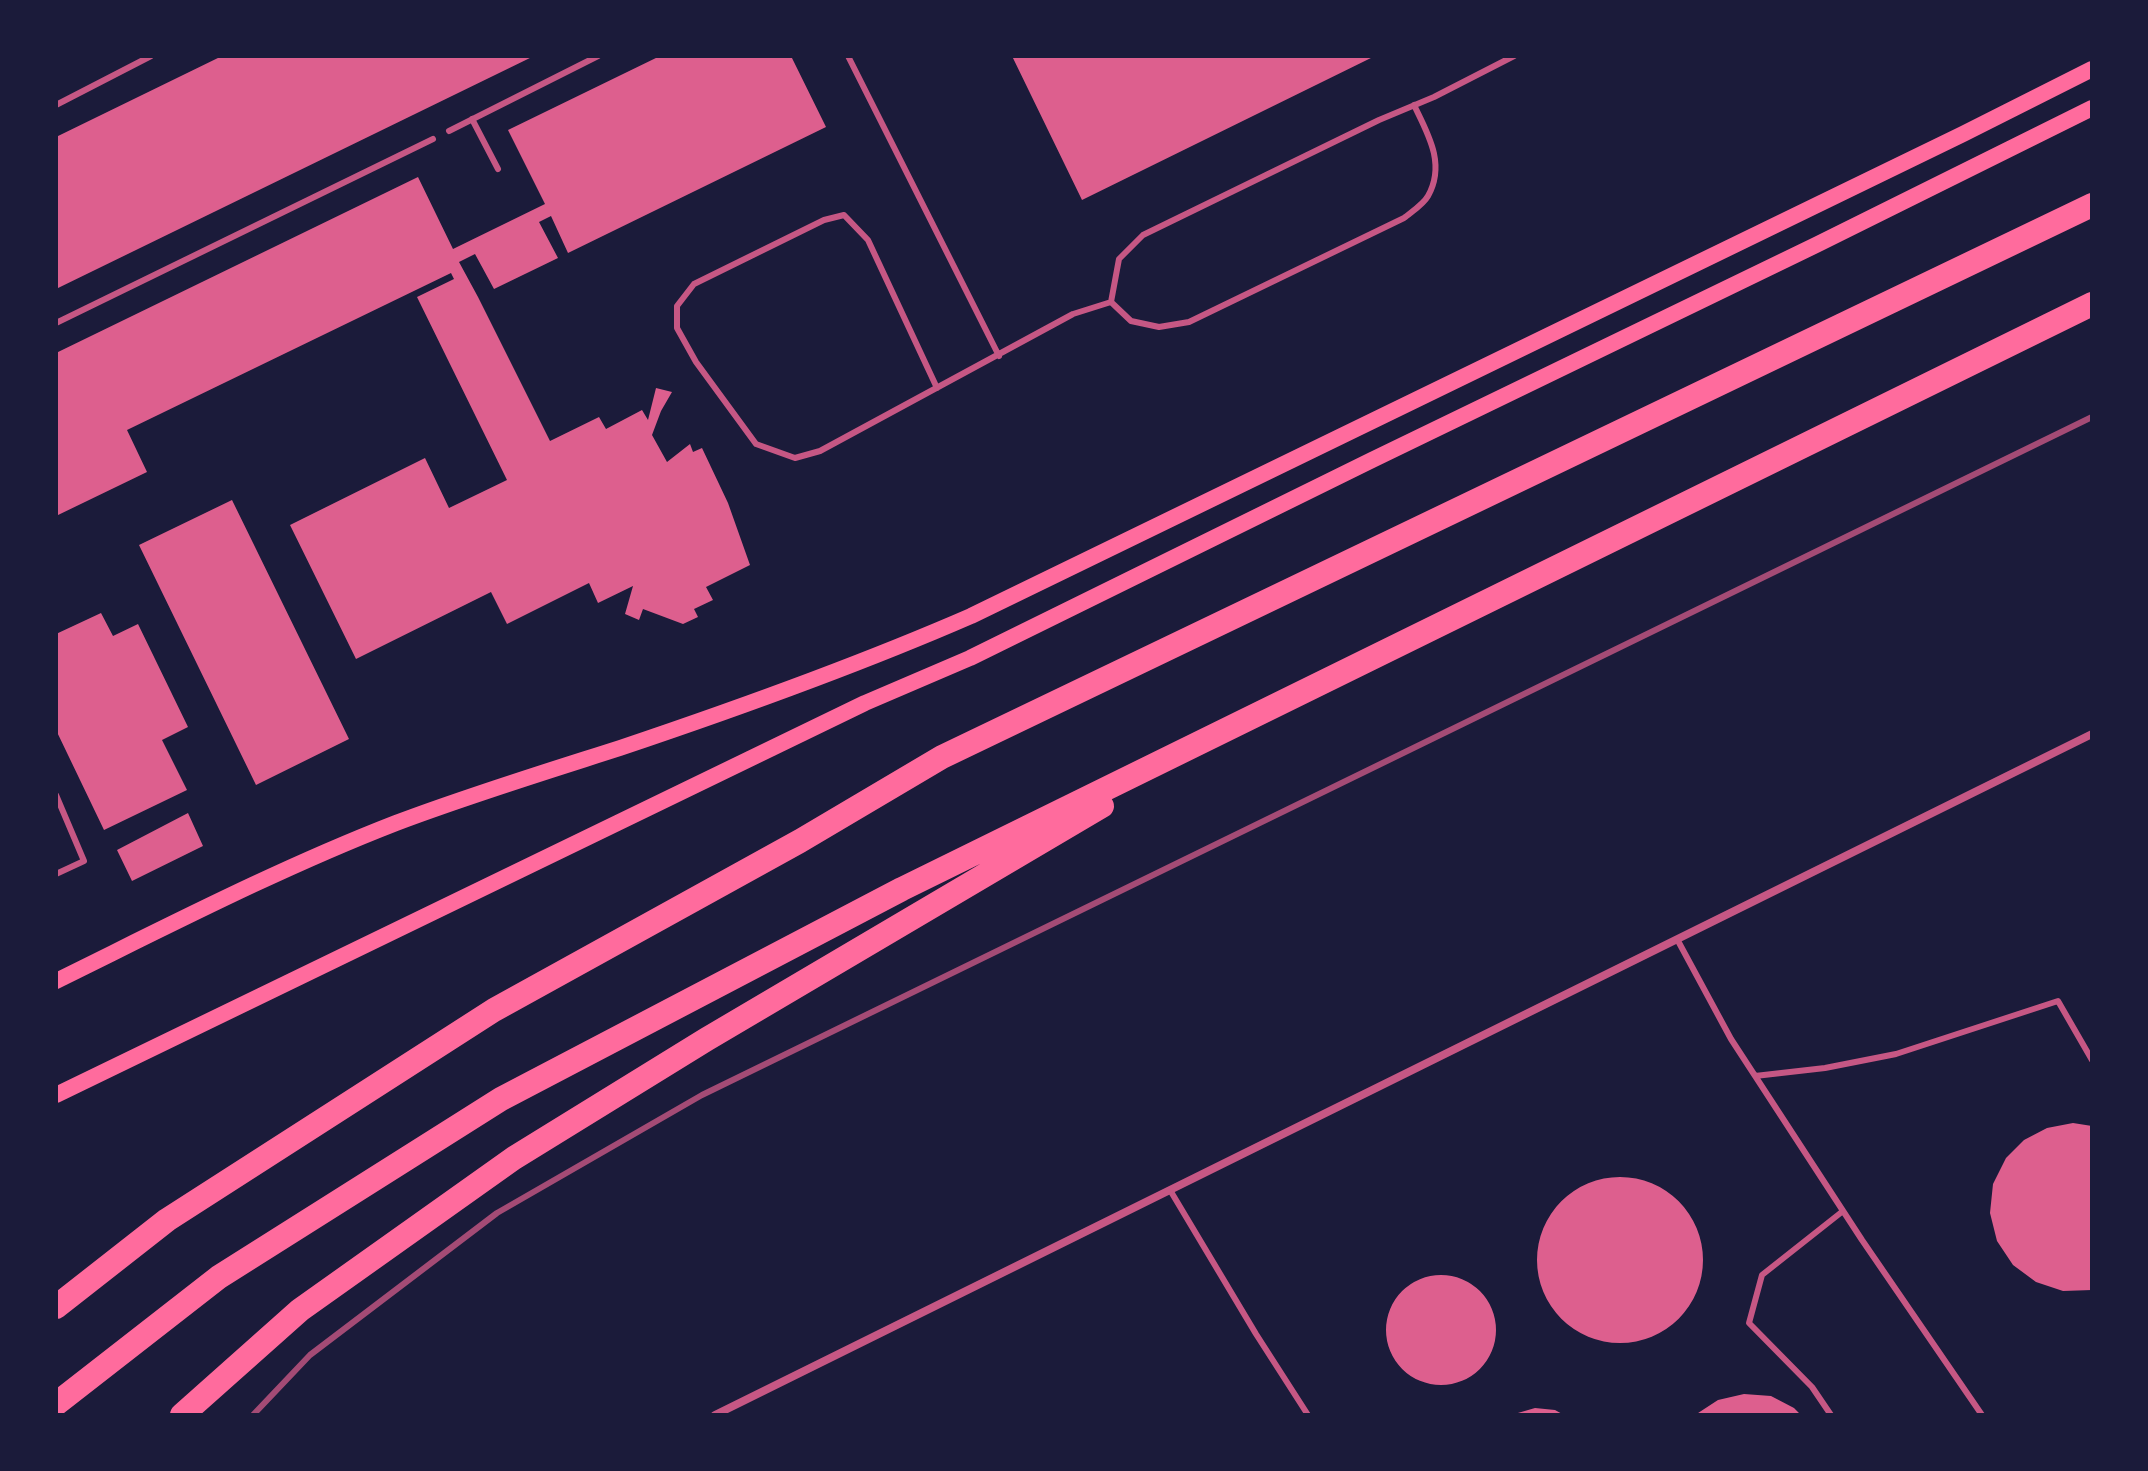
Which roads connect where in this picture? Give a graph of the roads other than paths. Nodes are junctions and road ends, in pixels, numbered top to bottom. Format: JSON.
{"nodes":[{"id":1,"x":151,"y":56,"type":"edge"},
{"id":2,"x":598,"y":56,"type":"edge"},
{"id":3,"x":848,"y":56,"type":"edge"},
{"id":4,"x":1514,"y":56,"type":"edge"},
{"id":5,"x":2092,"y":69,"type":"edge"},
{"id":6,"x":56,"y":105,"type":"edge"},
{"id":7,"x":1414,"y":105,"type":"junction"},
{"id":8,"x":2092,"y":108,"type":"edge"},
{"id":9,"x":472,"y":119,"type":"junction"},
{"id":10,"x":449,"y":131,"type":"dead end"},
{"id":11,"x":433,"y":139,"type":"dead end"},
{"id":12,"x":498,"y":169,"type":"dead end"},
{"id":13,"x":2092,"y":205,"type":"edge"},
{"id":14,"x":1111,"y":302,"type":"junction"},
{"id":15,"x":2092,"y":304,"type":"edge"},
{"id":16,"x":56,"y":323,"type":"edge"},
{"id":17,"x":999,"y":356,"type":"junction"},
{"id":18,"x":937,"y":388,"type":"junction"},
{"id":19,"x":1271,"y":706,"type":"junction"},
{"id":20,"x":2092,"y":734,"type":"edge"},
{"id":21,"x":56,"y":795,"type":"edge"},
{"id":22,"x":56,"y":874,"type":"edge"},
{"id":23,"x":1677,"y":939,"type":"junction"},
{"id":24,"x":56,"y":981,"type":"edge"},
{"id":25,"x":2092,"y":1060,"type":"edge"},
{"id":26,"x":1755,"y":1076,"type":"junction"},
{"id":27,"x":56,"y":1095,"type":"edge"},
{"id":28,"x":1170,"y":1190,"type":"junction"},
{"id":29,"x":1843,"y":1211,"type":"junction"},
{"id":30,"x":167,"y":1220,"type":"junction"},
{"id":31,"x":56,"y":1292,"type":"edge"},
{"id":32,"x":56,"y":1307,"type":"edge"},
{"id":33,"x":56,"y":1404,"type":"edge"},
{"id":34,"x":182,"y":1415,"type":"edge"},
{"id":35,"x":715,"y":1415,"type":"edge"},
{"id":36,"x":1308,"y":1415,"type":"edge"},
{"id":37,"x":1831,"y":1415,"type":"edge"},
{"id":38,"x":1982,"y":1415,"type":"edge"}],
"edges":[{"from":1,"to":6,"type":"lane"},
{"from":2,"to":9,"type":"lane"},
{"from":3,"to":17,"type":"lane"},
{"from":4,"to":7,"type":"lane"},
{"from":5,"to":24,"type":"main road"},
{"from":7,"to":14,"type":"lane"},
{"from":7,"to":14,"type":"lane"},
{"from":8,"to":27,"type":"main road"},
{"from":9,"to":10,"type":"lane"},
{"from":9,"to":12,"type":"lane"},
{"from":11,"to":16,"type":"lane"},
{"from":13,"to":30,"type":"highway"},
{"from":14,"to":17,"type":"lane"},
{"from":15,"to":19,"type":"highway"},
{"from":17,"to":18,"type":"lane"},
{"from":18,"to":18,"type":"lane"},
{"from":19,"to":33,"type":"highway"},
{"from":19,"to":34,"type":"highway"},
{"from":20,"to":23,"type":"street"},
{"from":21,"to":22,"type":"lane"},
{"from":23,"to":26,"type":"lane"},
{"from":23,"to":28,"type":"street"},
{"from":25,"to":26,"type":"lane"},
{"from":26,"to":29,"type":"lane"},
{"from":28,"to":35,"type":"street"},
{"from":28,"to":36,"type":"lane"},
{"from":29,"to":37,"type":"lane"},
{"from":29,"to":38,"type":"lane"},
{"from":30,"to":31,"type":"highway"},
{"from":30,"to":32,"type":"highway"}]}
